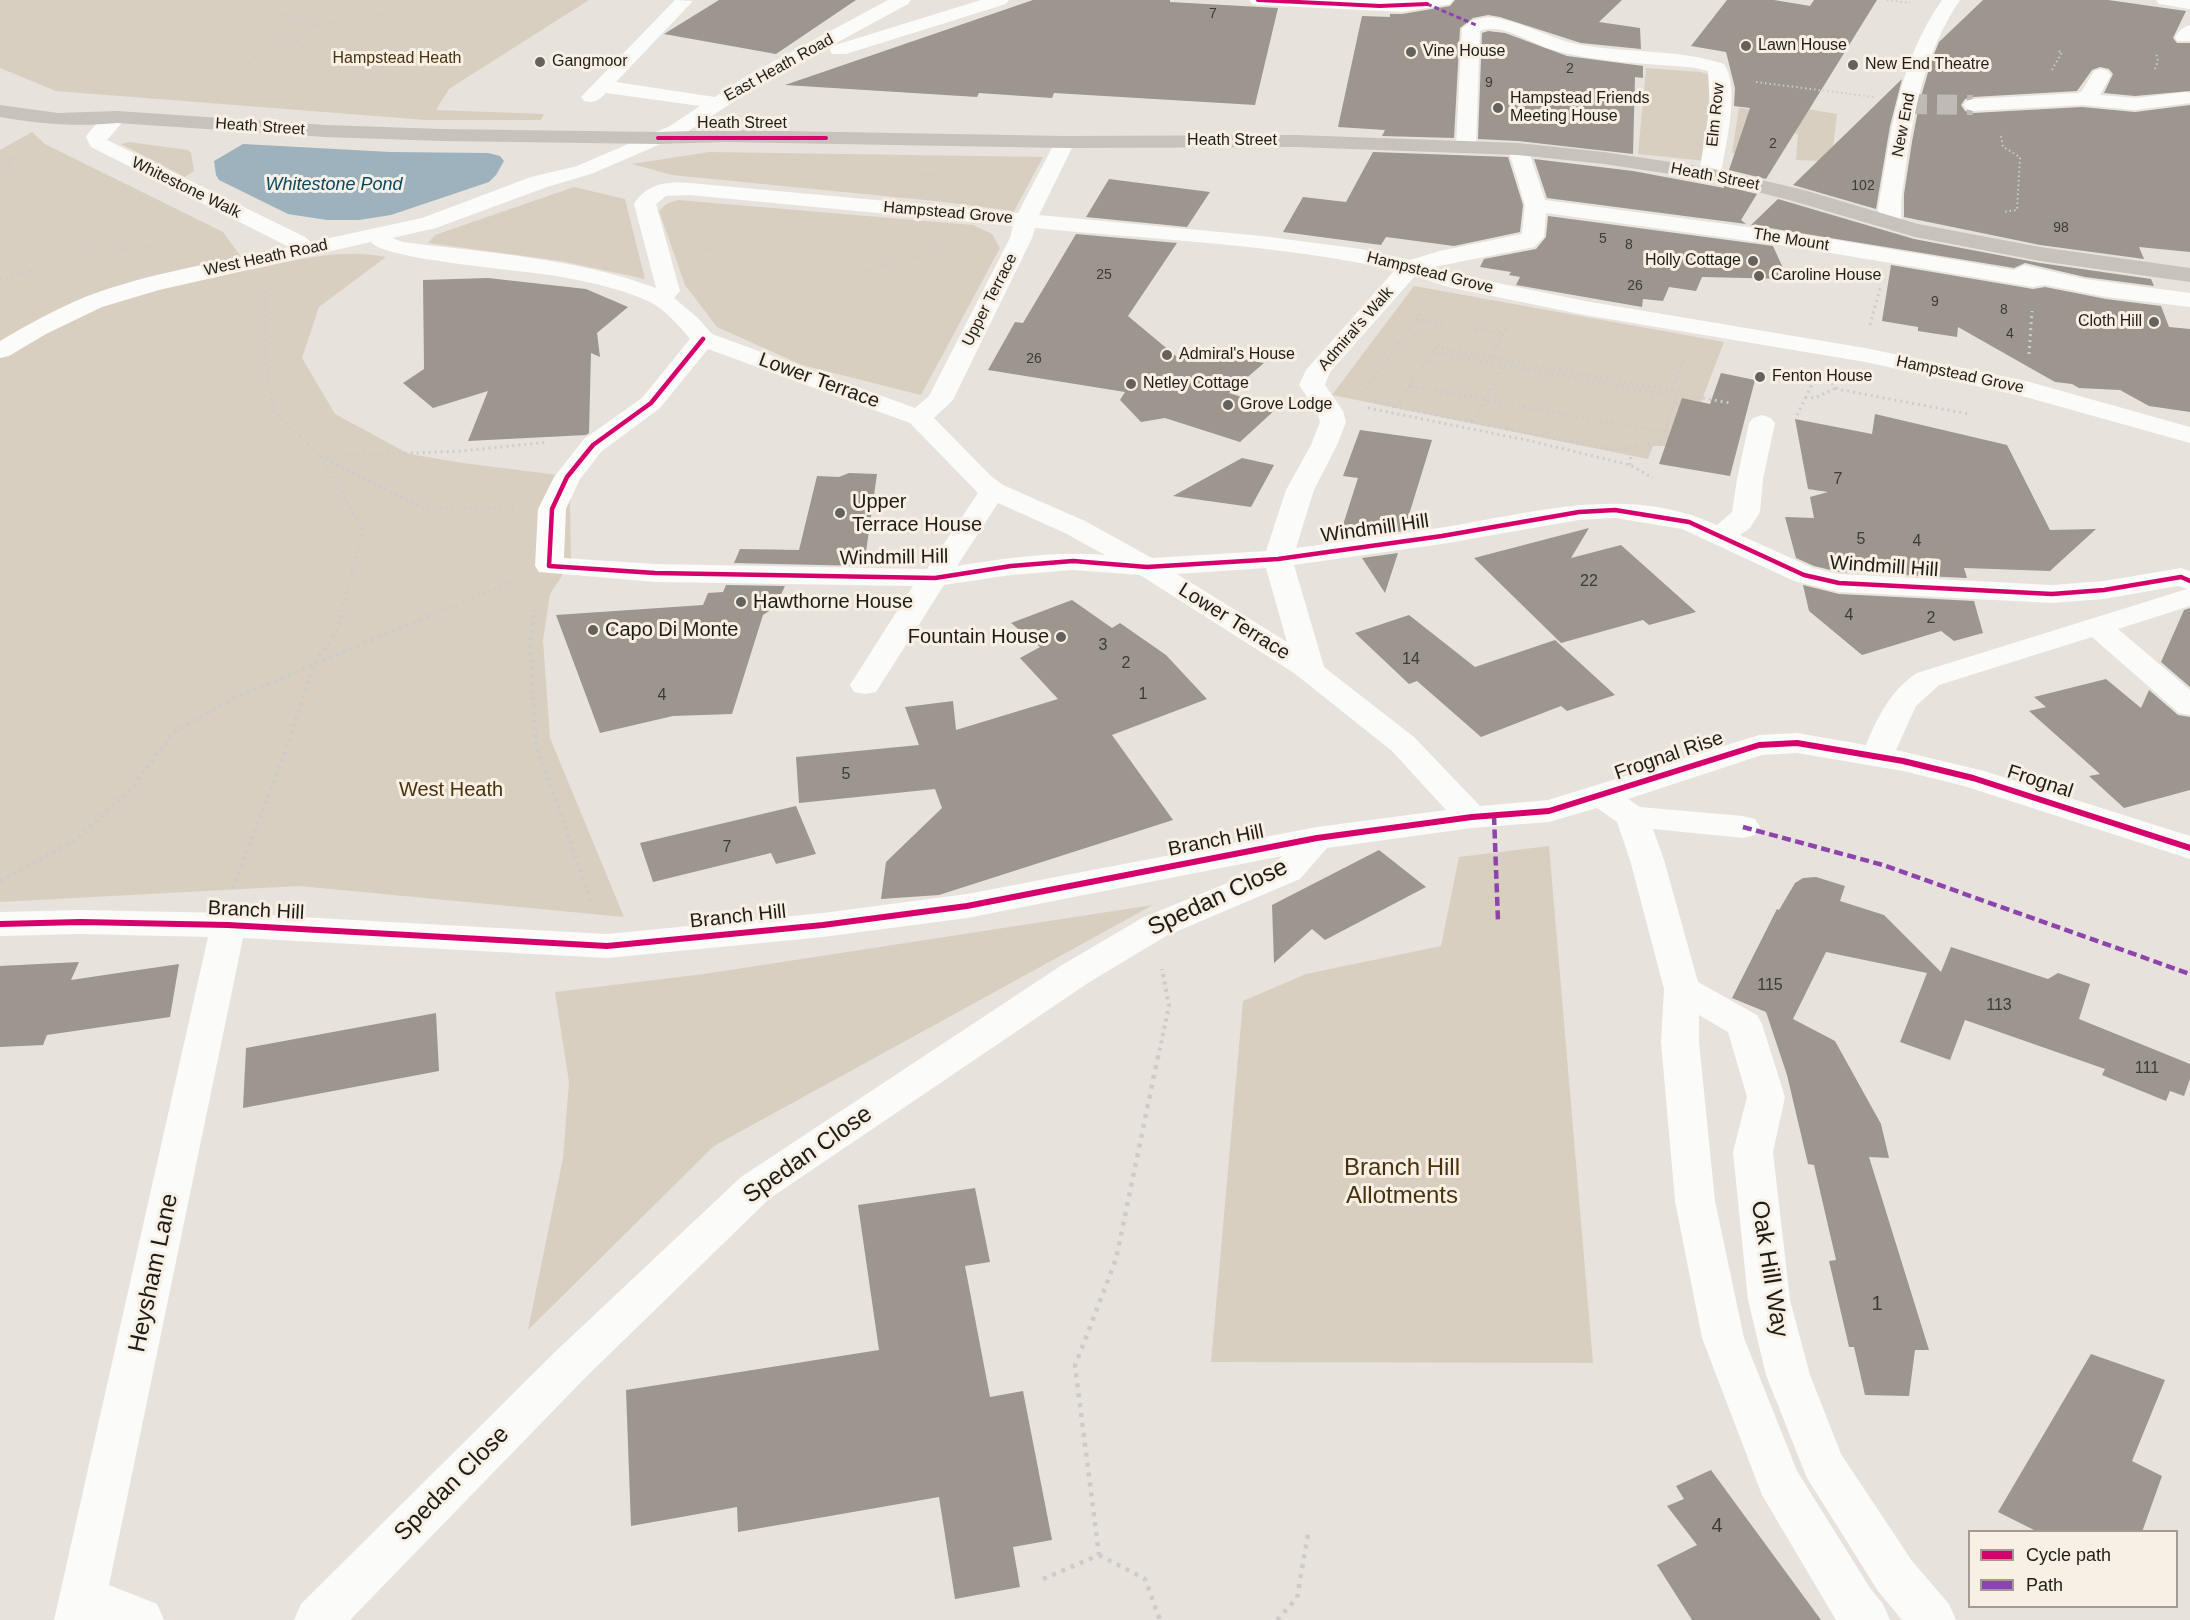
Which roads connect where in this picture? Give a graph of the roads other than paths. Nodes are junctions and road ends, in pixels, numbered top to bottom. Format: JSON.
{"nodes":[{"id":1,"x":902,"y":0,"type":"edge"},
{"id":2,"x":1000,"y":0,"type":"edge"},
{"id":3,"x":1258,"y":0,"type":"edge"},
{"id":4,"x":1951,"y":0,"type":"edge"},
{"id":5,"x":2164,"y":0,"type":"edge"},
{"id":6,"x":684,"y":1,"type":"edge"},
{"id":7,"x":1436,"y":2,"type":"edge"},
{"id":8,"x":2190,"y":4,"type":"edge"},
{"id":9,"x":1476,"y":25,"type":"junction"},
{"id":10,"x":791,"y":61,"type":"junction"},
{"id":11,"x":2101,"y":75,"type":"dead end"},
{"id":12,"x":0,"y":91,"type":"edge"},
{"id":13,"x":2186,"y":98,"type":"dead end"},
{"id":14,"x":2082,"y":99,"type":"junction"},
{"id":15,"x":718,"y":103,"type":"junction"},
{"id":16,"x":1973,"y":105,"type":"tunnel mouth"},
{"id":17,"x":0,"y":111,"type":"edge"},
{"id":18,"x":117,"y":117,"type":"junction"},
{"id":19,"x":658,"y":138,"type":"junction"},
{"id":20,"x":1065,"y":142,"type":"junction"},
{"id":21,"x":1466,"y":146,"type":"junction"},
{"id":22,"x":1518,"y":149,"type":"junction"},
{"id":23,"x":1710,"y":174,"type":"junction"},
{"id":24,"x":1536,"y":205,"type":"junction"},
{"id":25,"x":1026,"y":220,"type":"junction"},
{"id":26,"x":1891,"y":223,"type":"junction"},
{"id":27,"x":1915,"y":230,"type":"junction"},
{"id":28,"x":377,"y":235,"type":"junction"},
{"id":29,"x":306,"y":250,"type":"junction"},
{"id":30,"x":1411,"y":267,"type":"junction"},
{"id":31,"x":2190,"y":275,"type":"edge"},
{"id":32,"x":2044,"y":278,"type":"junction"},
{"id":33,"x":660,"y":298,"type":"junction"},
{"id":34,"x":2190,"y":300,"type":"edge"},
{"id":35,"x":703,"y":339,"type":"junction"},
{"id":36,"x":0,"y":351,"type":"edge"},
{"id":37,"x":919,"y":418,"type":"junction"},
{"id":38,"x":1762,"y":423,"type":"dead end"},
{"id":39,"x":2190,"y":435,"type":"edge"},
{"id":40,"x":993,"y":491,"type":"junction"},
{"id":41,"x":1719,"y":536,"type":"junction"},
{"id":42,"x":1278,"y":560,"type":"junction"},
{"id":43,"x":1147,"y":567,"type":"junction"},
{"id":44,"x":936,"y":578,"type":"junction"},
{"id":45,"x":2190,"y":581,"type":"edge"},
{"id":46,"x":2190,"y":597,"type":"edge"},
{"id":47,"x":2096,"y":626,"type":"junction"},
{"id":48,"x":1310,"y":671,"type":"junction"},
{"id":49,"x":865,"y":685,"type":"dead end"},
{"id":50,"x":2190,"y":706,"type":"edge"},
{"id":51,"x":1878,"y":756,"type":"junction"},
{"id":52,"x":1617,"y":807,"type":"junction"},
{"id":53,"x":1472,"y":817,"type":"junction"},
{"id":54,"x":1743,"y":827,"type":"dead end"},
{"id":55,"x":1317,"y":838,"type":"junction"},
{"id":56,"x":2190,"y":848,"type":"edge"},
{"id":57,"x":0,"y":924,"type":"edge"},
{"id":58,"x":223,"y":925,"type":"junction"},
{"id":59,"x":1682,"y":989,"type":"junction"},
{"id":60,"x":80,"y":1609,"type":"edge"},
{"id":61,"x":140,"y":1620,"type":"edge"},
{"id":62,"x":318,"y":1620,"type":"edge"},
{"id":63,"x":1866,"y":1620,"type":"edge"},
{"id":64,"x":1932,"y":1620,"type":"edge"}],
"edges":[{"from":1,"to":10,"type":"street","name":"East Heath Road"},
{"from":2,"to":10,"type":"street"},
{"from":3,"to":7,"type":"street"},
{"from":4,"to":26,"type":"street","name":"New End"},
{"from":5,"to":8,"type":"street"},
{"from":6,"to":15,"type":"street"},
{"from":7,"to":9,"type":"street"},
{"from":9,"to":21,"type":"street"},
{"from":9,"to":23,"type":"street","name":"Elm Row"},
{"from":10,"to":15,"type":"street","name":"East Heath Road"},
{"from":11,"to":14,"type":"street"},
{"from":12,"to":18,"type":"main road"},
{"from":13,"to":14,"type":"street"},
{"from":14,"to":16,"type":"street"},
{"from":15,"to":19,"type":"street","name":"East Heath Road"},
{"from":17,"to":18,"type":"main road"},
{"from":18,"to":19,"type":"main road","name":"Heath Street"},
{"from":18,"to":29,"type":"street","name":"Whitestone Walk"},
{"from":19,"to":20,"type":"main road","name":"Heath Street"},
{"from":19,"to":28,"type":"street","name":"West Heath Road"},
{"from":20,"to":21,"type":"main road","name":"Heath Street"},
{"from":20,"to":25,"type":"street","name":"Upper Terrace"},
{"from":21,"to":22,"type":"main road","name":"Heath Street"},
{"from":22,"to":23,"type":"main road","name":"Heath Street"},
{"from":22,"to":24,"type":"street"},
{"from":23,"to":26,"type":"main road","name":"Heath Street"},
{"from":24,"to":30,"type":"street"},
{"from":24,"to":32,"type":"street","name":"The Mount"},
{"from":25,"to":30,"type":"street","name":"Hampstead Grove"},
{"from":25,"to":33,"type":"street","name":"Hampstead Grove"},
{"from":25,"to":37,"type":"street","name":"Upper Terrace"},
{"from":26,"to":27,"type":"main road","name":"Heath Street"},
{"from":27,"to":31,"type":"main road","name":"Heath Street"},
{"from":27,"to":32,"type":"street","name":"The Mount"},
{"from":28,"to":29,"type":"street","name":"West Heath Road"},
{"from":28,"to":33,"type":"street","name":"Lower Terrace"},
{"from":29,"to":36,"type":"street","name":"West Heath Road"},
{"from":30,"to":39,"type":"street","name":"Hampstead Grove"},
{"from":30,"to":42,"type":"street","name":"Admiral's Walk"},
{"from":32,"to":34,"type":"street","name":"The Mount"},
{"from":33,"to":35,"type":"street","name":"Lower Terrace"},
{"from":35,"to":37,"type":"street","name":"Lower Terrace"},
{"from":35,"to":44,"type":"street","name":"Windmill Hill"},
{"from":37,"to":40,"type":"street","name":"Lower Terrace"},
{"from":38,"to":41,"type":"street"},
{"from":40,"to":43,"type":"street","name":"Lower Terrace"},
{"from":40,"to":44,"type":"street"},
{"from":41,"to":42,"type":"street","name":"Windmill Hill"},
{"from":41,"to":45,"type":"street","name":"Windmill Hill"},
{"from":42,"to":43,"type":"street","name":"Windmill Hill"},
{"from":42,"to":48,"type":"street"},
{"from":43,"to":44,"type":"street","name":"Windmill Hill"},
{"from":43,"to":48,"type":"street","name":"Lower Terrace"},
{"from":44,"to":49,"type":"street"},
{"from":46,"to":47,"type":"street"},
{"from":47,"to":50,"type":"street"},
{"from":47,"to":51,"type":"street"},
{"from":48,"to":53,"type":"street","name":"Lower Terrace"},
{"from":51,"to":52,"type":"street","name":"Frognal Rise"},
{"from":51,"to":56,"type":"street","name":"Frognal"},
{"from":52,"to":53,"type":"street","name":"Frognal Rise"},
{"from":52,"to":54,"type":"street"},
{"from":52,"to":59,"type":"street"},
{"from":53,"to":55,"type":"street","name":"Branch Hill"},
{"from":55,"to":58,"type":"street","name":"Branch Hill"},
{"from":55,"to":62,"type":"street","name":"Spedan Close"},
{"from":57,"to":58,"type":"street","name":"Branch Hill"},
{"from":58,"to":60,"type":"street","name":"Heysham Lane"},
{"from":59,"to":63,"type":"street"},
{"from":59,"to":64,"type":"street","name":"Oak Hill Way"},
{"from":60,"to":61,"type":"street"}]}
